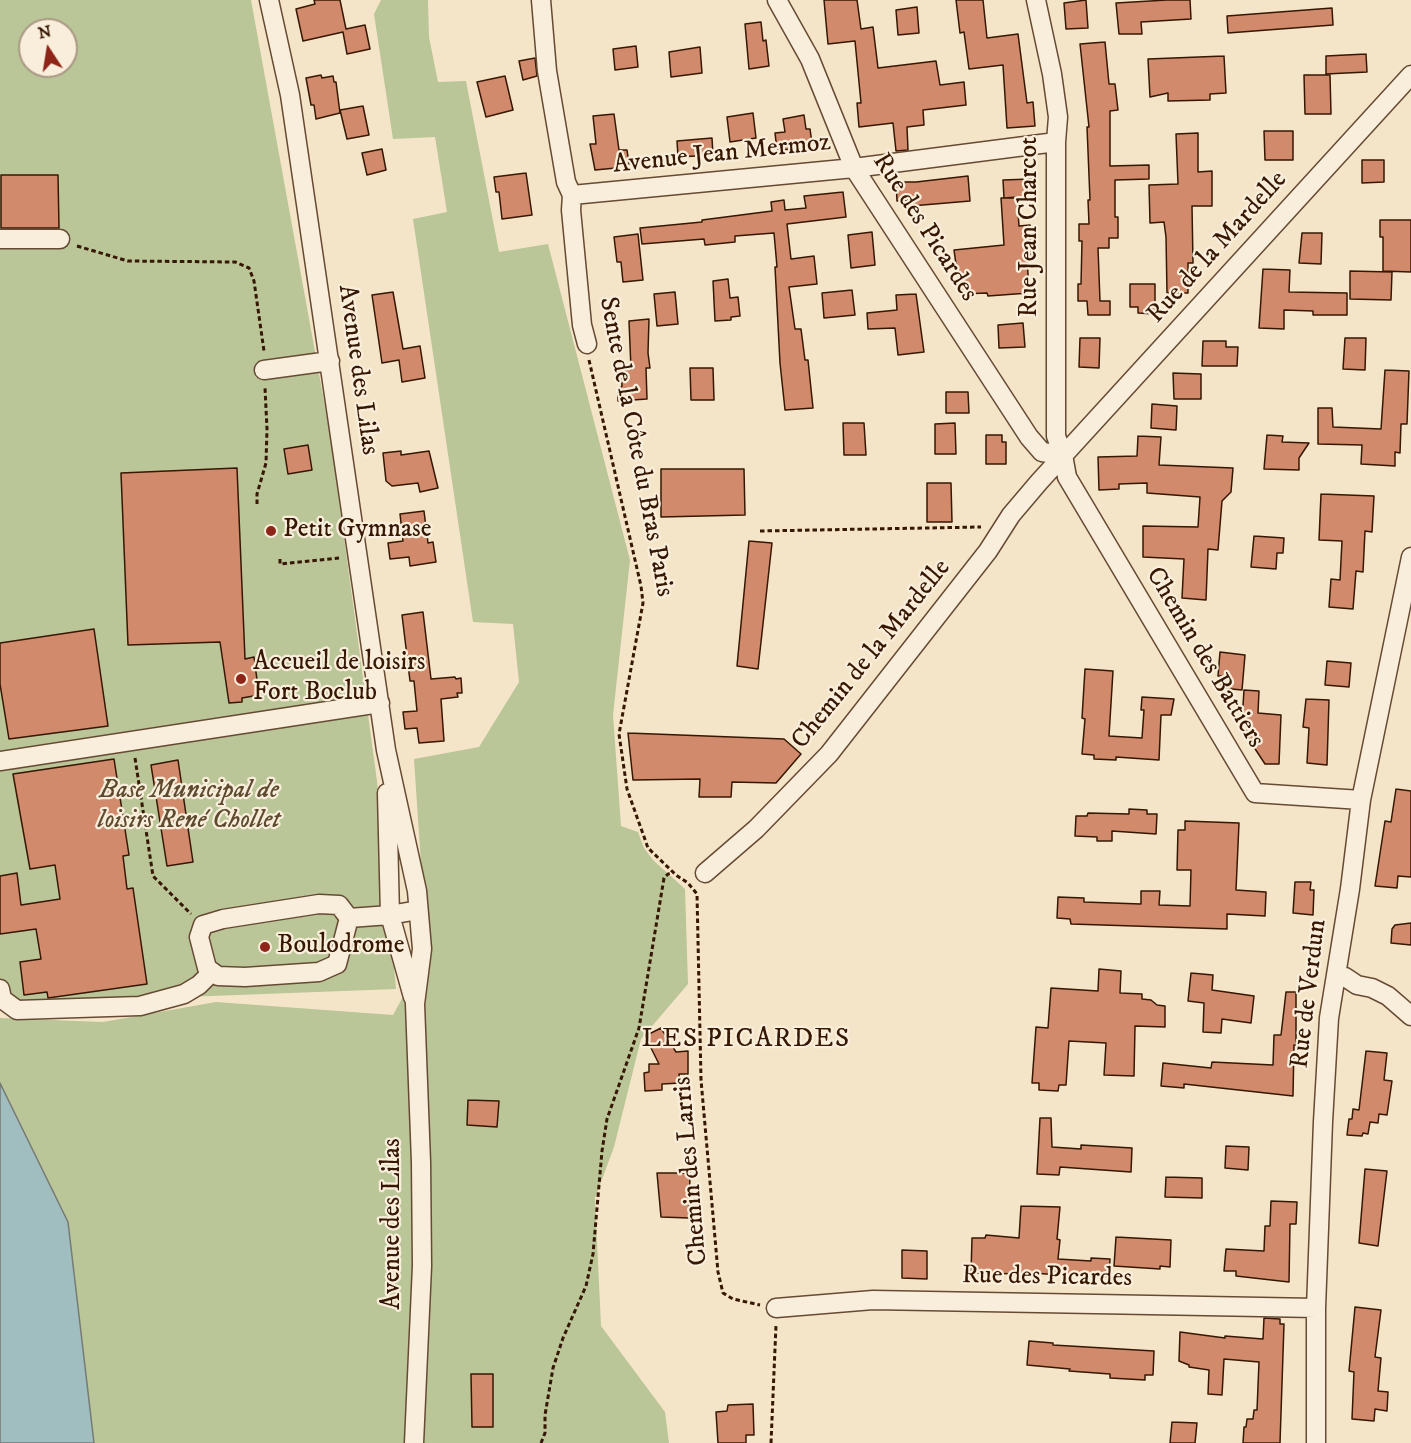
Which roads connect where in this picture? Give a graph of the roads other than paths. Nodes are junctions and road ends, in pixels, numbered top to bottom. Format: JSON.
{"nodes":[{"id":1,"x":269,"y":0,"type":"edge"},
{"id":2,"x":541,"y":0,"type":"edge"},
{"id":3,"x":777,"y":0,"type":"edge"},
{"id":4,"x":1036,"y":0,"type":"edge"},
{"id":5,"x":1411,"y":75,"type":"edge"},
{"id":6,"x":1056,"y":142,"type":"junction"},
{"id":7,"x":854,"y":168,"type":"junction"},
{"id":8,"x":572,"y":195,"type":"junction"},
{"id":9,"x":0,"y":239,"type":"edge"},
{"id":10,"x":60,"y":239,"type":"road end"},
{"id":11,"x":587,"y":344,"type":"road end"},
{"id":12,"x":330,"y":362,"type":"junction"},
{"id":13,"x":264,"y":370,"type":"road end"},
{"id":14,"x":1063,"y":455,"type":"junction"},
{"id":15,"x":1411,"y":557,"type":"edge"},
{"id":16,"x":380,"y":704,"type":"junction"},
{"id":17,"x":386,"y":750,"type":"junction"},
{"id":18,"x":0,"y":761,"type":"edge"},
{"id":19,"x":1361,"y":801,"type":"junction"},
{"id":20,"x":705,"y":873,"type":"dead end"},
{"id":21,"x":417,"y":891,"type":"junction"},
{"id":22,"x":390,"y":895,"type":"junction"},
{"id":23,"x":418,"y":910,"type":"junction"},
{"id":24,"x":390,"y":915,"type":"junction"},
{"id":25,"x":349,"y":918,"type":"junction"},
{"id":26,"x":212,"y":972,"type":"junction"},
{"id":27,"x":1336,"y":976,"type":"junction"},
{"id":28,"x":0,"y":989,"type":"edge"},
{"id":29,"x":415,"y":1004,"type":"junction"},
{"id":30,"x":1411,"y":1016,"type":"edge"},
{"id":31,"x":776,"y":1308,"type":"road end"},
{"id":32,"x":1316,"y":1308,"type":"junction"},
{"id":33,"x":414,"y":1443,"type":"edge"},
{"id":34,"x":1316,"y":1443,"type":"edge"}],
"edges":[{"from":1,"to":12,"type":"street","name":"Avenue des Lilas"},
{"from":2,"to":8,"type":"street","name":"Sente de la Côte du Bras Paris"},
{"from":3,"to":7,"type":"street","name":"Rue des Picardes"},
{"from":4,"to":6,"type":"street","name":"Rue Jean Charcot"},
{"from":5,"to":14,"type":"street","name":"Rue de la Mardelle"},
{"from":6,"to":7,"type":"street","name":"Avenue Jean Mermoz"},
{"from":6,"to":14,"type":"street","name":"Rue Jean Charcot"},
{"from":7,"to":8,"type":"street","name":"Avenue Jean Mermoz"},
{"from":7,"to":14,"type":"street","name":"Rue des Picardes"},
{"from":8,"to":11,"type":"street","name":"Sente de la Côte du Bras Paris"},
{"from":9,"to":10,"type":"street"},
{"from":12,"to":13,"type":"street"},
{"from":12,"to":16,"type":"street","name":"Avenue des Lilas"},
{"from":14,"to":19,"type":"street","name":"Chemin des Battiers"},
{"from":14,"to":20,"type":"street","name":"Chemin de la Mardelle"},
{"from":15,"to":19,"type":"street","name":"Rue de Verdun"},
{"from":16,"to":17,"type":"street","name":"Avenue des Lilas"},
{"from":16,"to":18,"type":"street"},
{"from":17,"to":21,"type":"street","name":"Avenue des Lilas"},
{"from":17,"to":22,"type":"street","name":"Avenue des Lilas"},
{"from":19,"to":27,"type":"street","name":"Rue de Verdun"},
{"from":21,"to":22,"type":"street"},
{"from":21,"to":23,"type":"street","name":"Avenue des Lilas"},
{"from":22,"to":24,"type":"street","name":"Avenue des Lilas"},
{"from":23,"to":24,"type":"street"},
{"from":23,"to":29,"type":"street","name":"Avenue des Lilas"},
{"from":24,"to":25,"type":"street"},
{"from":24,"to":29,"type":"street","name":"Avenue des Lilas"},
{"from":25,"to":26,"type":"street"},
{"from":25,"to":26,"type":"street"},
{"from":26,"to":28,"type":"street"},
{"from":27,"to":30,"type":"street"},
{"from":27,"to":32,"type":"street","name":"Rue de Verdun"},
{"from":29,"to":33,"type":"street","name":"Avenue des Lilas"},
{"from":31,"to":32,"type":"street","name":"Rue des Picardes"},
{"from":32,"to":34,"type":"street","name":"Rue de Verdun"}]}
